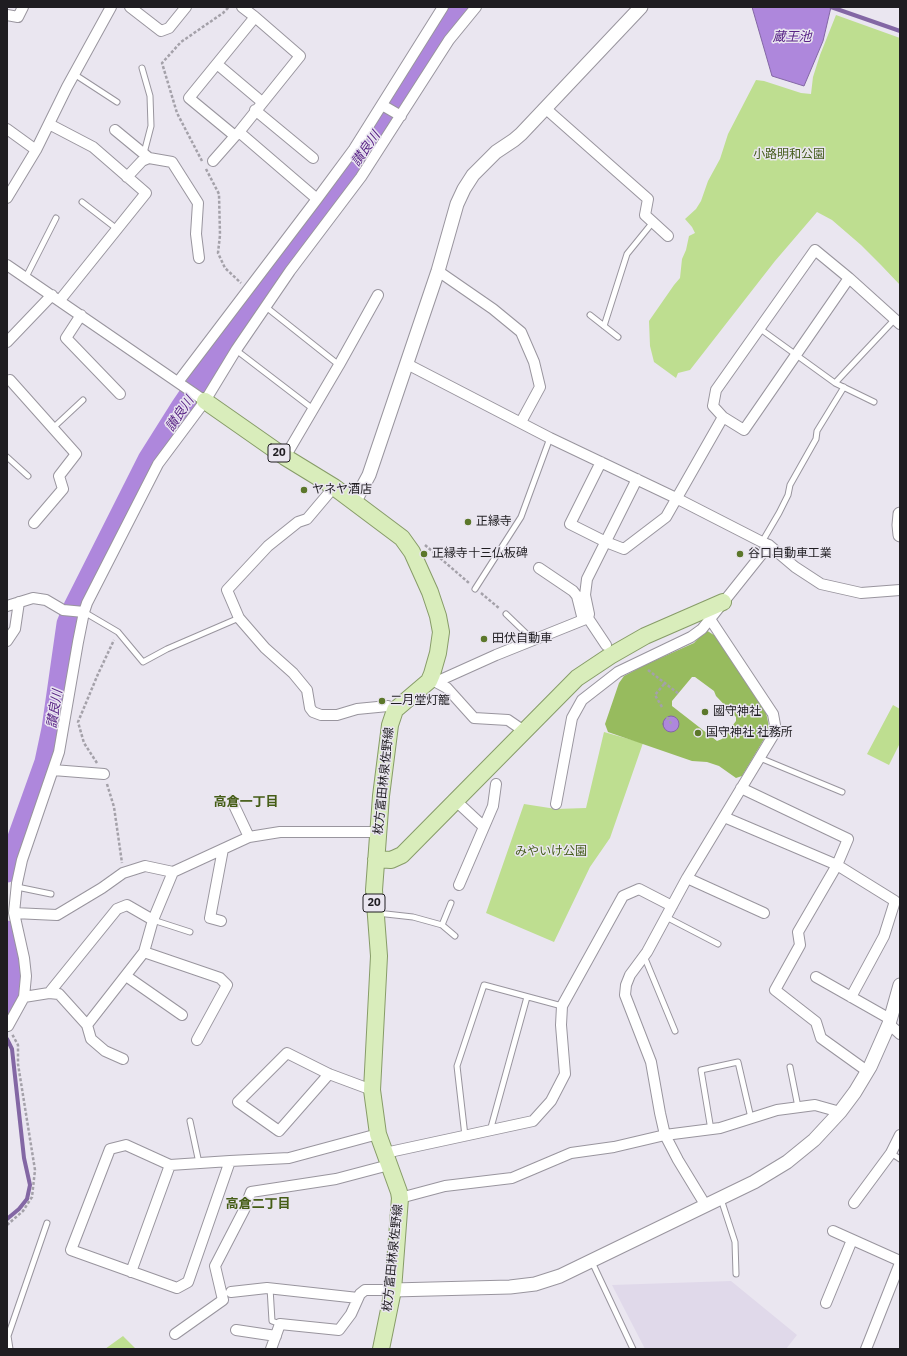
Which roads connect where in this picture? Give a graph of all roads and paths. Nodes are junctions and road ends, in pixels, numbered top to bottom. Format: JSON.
{"nodes":[{"id":1,"x":23,"y":7,"type":"edge"},
{"id":2,"x":111,"y":7,"type":"edge"},
{"id":3,"x":130,"y":7,"type":"edge"},
{"id":4,"x":186,"y":7,"type":"edge"},
{"id":5,"x":229,"y":7,"type":"edge"},
{"id":6,"x":443,"y":7,"type":"edge"},
{"id":7,"x":476,"y":7,"type":"edge"},
{"id":8,"x":641,"y":7,"type":"edge"},
{"id":9,"x":246,"y":8,"type":"edge"},
{"id":10,"x":7,"y":15,"type":"edge"},
{"id":11,"x":255,"y":17,"type":"junction"},
{"id":12,"x":217,"y":64,"type":"junction"},
{"id":13,"x":142,"y":68,"type":"dead end"},
{"id":14,"x":74,"y":74,"type":"junction"},
{"id":15,"x":117,"y":102,"type":"dead end"},
{"id":16,"x":262,"y":102,"type":"junction"},
{"id":17,"x":382,"y":105,"type":"junction"},
{"id":18,"x":546,"y":108,"type":"junction"},
{"id":19,"x":255,"y":110,"type":"junction"},
{"id":20,"x":401,"y":116,"type":"junction"},
{"id":21,"x":49,"y":124,"type":"junction"},
{"id":22,"x":7,"y":129,"type":"edge"},
{"id":23,"x":114,"y":130,"type":"dead end"},
{"id":24,"x":237,"y":134,"type":"junction"},
{"id":25,"x":36,"y":150,"type":"junction"},
{"id":26,"x":146,"y":156,"type":"junction"},
{"id":27,"x":313,"y":158,"type":"dead end"},
{"id":28,"x":213,"y":161,"type":"dead end"},
{"id":29,"x":127,"y":177,"type":"junction"},
{"id":30,"x":7,"y":198,"type":"edge"},
{"id":31,"x":317,"y":199,"type":"junction"},
{"id":32,"x":82,"y":202,"type":"dead end"},
{"id":33,"x":56,"y":218,"type":"dead end"},
{"id":34,"x":653,"y":222,"type":"junction"},
{"id":35,"x":117,"y":230,"type":"junction"},
{"id":36,"x":668,"y":236,"type":"dead end"},
{"id":37,"x":199,"y":258,"type":"dead end"},
{"id":38,"x":8,"y":266,"type":"edge"},
{"id":39,"x":438,"y":271,"type":"junction"},
{"id":40,"x":26,"y":277,"type":"junction"},
{"id":41,"x":849,"y":278,"type":"junction"},
{"id":42,"x":248,"y":290,"type":"junction"},
{"id":43,"x":378,"y":295,"type":"dead end"},
{"id":44,"x":56,"y":298,"type":"junction"},
{"id":45,"x":266,"y":307,"type":"junction"},
{"id":46,"x":81,"y":315,"type":"junction"},
{"id":47,"x":590,"y":315,"type":"dead end"},
{"id":48,"x":897,"y":322,"type":"edge"},
{"id":49,"x":604,"y":326,"type":"junction"},
{"id":50,"x":759,"y":328,"type":"junction"},
{"id":51,"x":618,"y":337,"type":"dead end"},
{"id":52,"x":7,"y":342,"type":"edge"},
{"id":53,"x":236,"y":350,"type":"junction"},
{"id":54,"x":796,"y":355,"type":"junction"},
{"id":55,"x":407,"y":364,"type":"junction"},
{"id":56,"x":339,"y":365,"type":"junction"},
{"id":57,"x":8,"y":380,"type":"edge"},
{"id":58,"x":178,"y":382,"type":"junction"},
{"id":59,"x":835,"y":384,"type":"junction"},
{"id":60,"x":844,"y":387,"type":"junction"},
{"id":61,"x":120,"y":394,"type":"dead end"},
{"id":62,"x":83,"y":400,"type":"dead end"},
{"id":63,"x":206,"y":401,"type":"junction"},
{"id":64,"x":874,"y":402,"type":"dead end"},
{"id":65,"x":313,"y":409,"type":"junction"},
{"id":66,"x":722,"y":418,"type":"junction"},
{"id":67,"x":521,"y":422,"type":"junction"},
{"id":68,"x":53,"y":428,"type":"junction"},
{"id":69,"x":550,"y":438,"type":"junction"},
{"id":70,"x":7,"y":457,"type":"edge"},
{"id":71,"x":285,"y":457,"type":"junction"},
{"id":72,"x":601,"y":462,"type":"junction"},
{"id":73,"x":28,"y":476,"type":"dead end"},
{"id":74,"x":637,"y":479,"type":"junction"},
{"id":75,"x":334,"y":487,"type":"junction"},
{"id":76,"x":676,"y":498,"type":"junction"},
{"id":77,"x":355,"y":501,"type":"junction"},
{"id":78,"x":900,"y":514,"type":"edge"},
{"id":79,"x":34,"y":523,"type":"dead end"},
{"id":80,"x":900,"y":535,"type":"edge"},
{"id":81,"x":606,"y":542,"type":"junction"},
{"id":82,"x":766,"y":544,"type":"junction"},
{"id":83,"x":427,"y":546,"type":"dead end"},
{"id":84,"x":539,"y":568,"type":"dead end"},
{"id":85,"x":475,"y":589,"type":"junction"},
{"id":86,"x":900,"y":590,"type":"edge"},
{"id":87,"x":20,"y":602,"type":"junction"},
{"id":88,"x":723,"y":602,"type":"junction"},
{"id":89,"x":7,"y":606,"type":"edge"},
{"id":90,"x":84,"y":612,"type":"junction"},
{"id":91,"x":506,"y":614,"type":"joint"},
{"id":92,"x":239,"y":618,"type":"junction"},
{"id":93,"x":586,"y":619,"type":"junction"},
{"id":94,"x":710,"y":619,"type":"junction"},
{"id":95,"x":118,"y":632,"type":"junction"},
{"id":96,"x":532,"y":640,"type":"junction"},
{"id":97,"x":7,"y":641,"type":"edge"},
{"id":98,"x":606,"y":644,"type":"dead end"},
{"id":99,"x":638,"y":662,"type":"junction"},
{"id":100,"x":432,"y":681,"type":"junction"},
{"id":101,"x":665,"y":683,"type":"junction"},
{"id":102,"x":679,"y":694,"type":"dead end"},
{"id":103,"x":662,"y":707,"type":"dead end"},
{"id":104,"x":395,"y":710,"type":"junction"},
{"id":105,"x":667,"y":717,"type":"dead end"},
{"id":106,"x":672,"y":725,"type":"dead end"},
{"id":107,"x":524,"y":731,"type":"junction"},
{"id":108,"x":760,"y":758,"type":"junction"},
{"id":109,"x":54,"y":770,"type":"junction"},
{"id":110,"x":104,"y":774,"type":"junction"},
{"id":111,"x":496,"y":784,"type":"dead end"},
{"id":112,"x":741,"y":788,"type":"junction"},
{"id":113,"x":842,"y":792,"type":"dead end"},
{"id":114,"x":232,"y":801,"type":"dead end"},
{"id":115,"x":456,"y":801,"type":"junction"},
{"id":116,"x":556,"y":804,"type":"dead end"},
{"id":117,"x":724,"y":816,"type":"junction"},
{"id":118,"x":484,"y":827,"type":"junction"},
{"id":119,"x":378,"y":832,"type":"junction"},
{"id":120,"x":248,"y":837,"type":"junction"},
{"id":121,"x":223,"y":849,"type":"junction"},
{"id":122,"x":376,"y":859,"type":"junction"},
{"id":123,"x":837,"y":865,"type":"junction"},
{"id":124,"x":173,"y":872,"type":"junction"},
{"id":125,"x":123,"y":873,"type":"junction"},
{"id":126,"x":687,"y":878,"type":"junction"},
{"id":127,"x":459,"y":885,"type":"dead end"},
{"id":128,"x":17,"y":887,"type":"junction"},
{"id":129,"x":51,"y":894,"type":"dead end"},
{"id":130,"x":451,"y":903,"type":"dead end"},
{"id":131,"x":672,"y":906,"type":"junction"},
{"id":132,"x":375,"y":913,"type":"junction"},
{"id":133,"x":764,"y":913,"type":"dead end"},
{"id":134,"x":14,"y":914,"type":"junction"},
{"id":135,"x":666,"y":917,"type":"junction"},
{"id":136,"x":153,"y":920,"type":"junction"},
{"id":137,"x":221,"y":921,"type":"dead end"},
{"id":138,"x":442,"y":925,"type":"junction"},
{"id":139,"x":190,"y":932,"type":"dead end"},
{"id":140,"x":455,"y":936,"type":"dead end"},
{"id":141,"x":718,"y":944,"type":"dead end"},
{"id":142,"x":144,"y":952,"type":"junction"},
{"id":143,"x":644,"y":956,"type":"junction"},
{"id":144,"x":126,"y":976,"type":"junction"},
{"id":145,"x":816,"y":977,"type":"dead end"},
{"id":146,"x":900,"y":985,"type":"edge"},
{"id":147,"x":49,"y":993,"type":"junction"},
{"id":148,"x":24,"y":997,"type":"junction"},
{"id":149,"x":527,"y":997,"type":"junction"},
{"id":150,"x":851,"y":997,"type":"junction"},
{"id":151,"x":562,"y":1006,"type":"junction"},
{"id":152,"x":182,"y":1015,"type":"dead end"},
{"id":153,"x":889,"y":1022,"type":"junction"},
{"id":154,"x":87,"y":1025,"type":"junction"},
{"id":155,"x":8,"y":1026,"type":"edge"},
{"id":156,"x":675,"y":1031,"type":"dead end"},
{"id":157,"x":900,"y":1034,"type":"edge"},
{"id":158,"x":197,"y":1040,"type":"dead end"},
{"id":159,"x":123,"y":1059,"type":"dead end"},
{"id":160,"x":790,"y":1067,"type":"dead end"},
{"id":161,"x":867,"y":1071,"type":"junction"},
{"id":162,"x":330,"y":1074,"type":"junction"},
{"id":163,"x":372,"y":1090,"type":"junction"},
{"id":164,"x":798,"y":1107,"type":"junction"},
{"id":165,"x":840,"y":1112,"type":"junction"},
{"id":166,"x":751,"y":1118,"type":"junction"},
{"id":167,"x":190,"y":1121,"type":"dead end"},
{"id":168,"x":711,"y":1130,"type":"junction"},
{"id":169,"x":490,"y":1131,"type":"junction"},
{"id":170,"x":378,"y":1134,"type":"junction"},
{"id":171,"x":665,"y":1135,"type":"junction"},
{"id":172,"x":900,"y":1135,"type":"edge"},
{"id":173,"x":465,"y":1136,"type":"junction"},
{"id":174,"x":891,"y":1153,"type":"junction"},
{"id":175,"x":387,"y":1159,"type":"junction"},
{"id":176,"x":900,"y":1160,"type":"edge"},
{"id":177,"x":230,"y":1161,"type":"junction"},
{"id":178,"x":199,"y":1163,"type":"junction"},
{"id":179,"x":170,"y":1165,"type":"junction"},
{"id":180,"x":400,"y":1198,"type":"junction"},
{"id":181,"x":720,"y":1198,"type":"junction"},
{"id":182,"x":854,"y":1203,"type":"dead end"},
{"id":183,"x":706,"y":1206,"type":"junction"},
{"id":184,"x":47,"y":1223,"type":"dead end"},
{"id":185,"x":7,"y":1226,"type":"edge"},
{"id":186,"x":832,"y":1231,"type":"dead end"},
{"id":187,"x":852,"y":1240,"type":"junction"},
{"id":188,"x":592,"y":1261,"type":"junction"},
{"id":189,"x":900,"y":1262,"type":"edge"},
{"id":190,"x":131,"y":1272,"type":"junction"},
{"id":191,"x":736,"y":1274,"type":"dead end"},
{"id":192,"x":270,"y":1288,"type":"junction"},
{"id":193,"x":392,"y":1290,"type":"junction"},
{"id":194,"x":231,"y":1292,"type":"dead end"},
{"id":195,"x":358,"y":1298,"type":"junction"},
{"id":196,"x":826,"y":1303,"type":"dead end"},
{"id":197,"x":280,"y":1324,"type":"junction"},
{"id":198,"x":236,"y":1330,"type":"dead end"},
{"id":199,"x":175,"y":1334,"type":"dead end"},
{"id":200,"x":276,"y":1336,"type":"junction"},
{"id":201,"x":10,"y":1349,"type":"edge"},
{"id":202,"x":271,"y":1349,"type":"edge"},
{"id":203,"x":381,"y":1349,"type":"edge"},
{"id":204,"x":633,"y":1349,"type":"edge"},
{"id":205,"x":866,"y":1349,"type":"edge"}],
"edges":[{"from":1,"to":10,"type":"street"},
{"from":2,"to":14,"type":"street"},
{"from":3,"to":4,"type":"street"},
{"from":5,"to":42,"type":"path"},
{"from":6,"to":17,"type":"street"},
{"from":7,"to":20,"type":"street"},
{"from":8,"to":18,"type":"street"},
{"from":9,"to":11,"type":"street"},
{"from":11,"to":12,"type":"street"},
{"from":11,"to":16,"type":"street"},
{"from":12,"to":16,"type":"street"},
{"from":12,"to":24,"type":"street"},
{"from":13,"to":26,"type":"lane"},
{"from":14,"to":15,"type":"lane"},
{"from":14,"to":21,"type":"street"},
{"from":16,"to":19,"type":"street"},
{"from":17,"to":20,"type":"street"},
{"from":17,"to":31,"type":"street"},
{"from":18,"to":34,"type":"street"},
{"from":18,"to":39,"type":"street"},
{"from":19,"to":24,"type":"street"},
{"from":19,"to":27,"type":"street"},
{"from":20,"to":45,"type":"street"},
{"from":21,"to":25,"type":"street"},
{"from":21,"to":29,"type":"street"},
{"from":22,"to":25,"type":"street"},
{"from":23,"to":26,"type":"street"},
{"from":24,"to":28,"type":"street"},
{"from":24,"to":31,"type":"street"},
{"from":25,"to":30,"type":"street"},
{"from":26,"to":29,"type":"street"},
{"from":26,"to":37,"type":"street"},
{"from":29,"to":35,"type":"street"},
{"from":31,"to":42,"type":"street"},
{"from":32,"to":35,"type":"lane"},
{"from":33,"to":40,"type":"lane"},
{"from":34,"to":36,"type":"street"},
{"from":34,"to":49,"type":"lane"},
{"from":35,"to":44,"type":"street"},
{"from":38,"to":40,"type":"street"},
{"from":39,"to":55,"type":"street"},
{"from":39,"to":67,"type":"street"},
{"from":40,"to":44,"type":"street"},
{"from":41,"to":48,"type":"street"},
{"from":41,"to":50,"type":"street"},
{"from":41,"to":54,"type":"street"},
{"from":42,"to":58,"type":"street"},
{"from":43,"to":56,"type":"street"},
{"from":44,"to":46,"type":"street"},
{"from":44,"to":52,"type":"street"},
{"from":45,"to":53,"type":"street"},
{"from":45,"to":56,"type":"lane"},
{"from":46,"to":58,"type":"street"},
{"from":46,"to":61,"type":"street"},
{"from":47,"to":49,"type":"lane"},
{"from":48,"to":59,"type":"lane"},
{"from":49,"to":51,"type":"lane"},
{"from":50,"to":54,"type":"lane"},
{"from":50,"to":66,"type":"street"},
{"from":53,"to":63,"type":"street"},
{"from":53,"to":65,"type":"lane"},
{"from":54,"to":59,"type":"lane"},
{"from":54,"to":66,"type":"street"},
{"from":55,"to":67,"type":"street"},
{"from":55,"to":77,"type":"street"},
{"from":56,"to":65,"type":"street"},
{"from":57,"to":68,"type":"street"},
{"from":58,"to":63,"type":"street"},
{"from":59,"to":60,"type":"lane"},
{"from":60,"to":64,"type":"lane"},
{"from":60,"to":82,"type":"lane"},
{"from":62,"to":68,"type":"lane"},
{"from":63,"to":71,"type":"main road","number":"20"},
{"from":63,"to":90,"type":"street"},
{"from":65,"to":71,"type":"street"},
{"from":66,"to":76,"type":"street"},
{"from":67,"to":69,"type":"street"},
{"from":68,"to":79,"type":"street"},
{"from":69,"to":72,"type":"street"},
{"from":69,"to":85,"type":"lane"},
{"from":70,"to":73,"type":"lane"},
{"from":71,"to":75,"type":"main road","number":"20"},
{"from":72,"to":74,"type":"street"},
{"from":72,"to":81,"type":"street"},
{"from":74,"to":76,"type":"street"},
{"from":74,"to":81,"type":"street"},
{"from":75,"to":77,"type":"main road","number":"20"},
{"from":75,"to":92,"type":"street"},
{"from":76,"to":81,"type":"street"},
{"from":76,"to":82,"type":"street"},
{"from":77,"to":100,"type":"main road","number":"20"},
{"from":78,"to":80,"type":"street"},
{"from":81,"to":93,"type":"street"},
{"from":82,"to":86,"type":"street"},
{"from":82,"to":88,"type":"street"},
{"from":83,"to":85,"type":"path"},
{"from":84,"to":93,"type":"street"},
{"from":85,"to":91,"type":"path"},
{"from":87,"to":89,"type":"street"},
{"from":87,"to":90,"type":"street"},
{"from":87,"to":97,"type":"street"},
{"from":88,"to":94,"type":"street"},
{"from":88,"to":107,"type":"main road"},
{"from":90,"to":95,"type":"lane"},
{"from":90,"to":109,"type":"street"},
{"from":91,"to":96,"type":"lane"},
{"from":92,"to":95,"type":"lane"},
{"from":92,"to":104,"type":"street"},
{"from":93,"to":96,"type":"street"},
{"from":93,"to":98,"type":"street"},
{"from":94,"to":99,"type":"street"},
{"from":94,"to":108,"type":"street"},
{"from":95,"to":110,"type":"path"},
{"from":96,"to":100,"type":"street"},
{"from":99,"to":101,"type":"path"},
{"from":99,"to":116,"type":"street"},
{"from":100,"to":104,"type":"main road","name":"枚方富田林泉佐野線"},
{"from":100,"to":107,"type":"street"},
{"from":101,"to":102,"type":"path"},
{"from":101,"to":103,"type":"path"},
{"from":104,"to":119,"type":"main road","name":"枚方富田林泉佐野線","number":"20"},
{"from":105,"to":106,"type":"path"},
{"from":107,"to":115,"type":"main road"},
{"from":108,"to":112,"type":"street"},
{"from":108,"to":113,"type":"lane"},
{"from":109,"to":110,"type":"street"},
{"from":109,"to":128,"type":"street"},
{"from":110,"to":125,"type":"path"},
{"from":111,"to":118,"type":"street"},
{"from":112,"to":117,"type":"street"},
{"from":112,"to":123,"type":"street"},
{"from":114,"to":120,"type":"street"},
{"from":115,"to":118,"type":"street"},
{"from":115,"to":122,"type":"main road"},
{"from":117,"to":123,"type":"street"},
{"from":117,"to":126,"type":"street"},
{"from":118,"to":127,"type":"street"},
{"from":119,"to":120,"type":"street"},
{"from":119,"to":122,"type":"main road","name":"枚方富田林泉佐野線","number":"20"},
{"from":120,"to":121,"type":"street"},
{"from":121,"to":124,"type":"street"},
{"from":121,"to":137,"type":"street"},
{"from":122,"to":132,"type":"main road","name":"枚方富田林泉佐野線","number":"20"},
{"from":123,"to":150,"type":"street"},
{"from":123,"to":161,"type":"street"},
{"from":124,"to":125,"type":"street"},
{"from":124,"to":136,"type":"street"},
{"from":125,"to":134,"type":"street"},
{"from":126,"to":131,"type":"street"},
{"from":126,"to":133,"type":"street"},
{"from":128,"to":129,"type":"lane"},
{"from":128,"to":134,"type":"street"},
{"from":130,"to":138,"type":"lane"},
{"from":131,"to":135,"type":"street"},
{"from":131,"to":151,"type":"street"},
{"from":132,"to":138,"type":"lane"},
{"from":132,"to":163,"type":"main road","name":"枚方富田林泉佐野線","number":"20"},
{"from":134,"to":148,"type":"street"},
{"from":135,"to":141,"type":"lane"},
{"from":135,"to":143,"type":"street"},
{"from":136,"to":139,"type":"lane"},
{"from":136,"to":142,"type":"street"},
{"from":136,"to":147,"type":"street"},
{"from":138,"to":140,"type":"lane"},
{"from":142,"to":144,"type":"street"},
{"from":142,"to":158,"type":"street"},
{"from":143,"to":156,"type":"lane"},
{"from":143,"to":171,"type":"street"},
{"from":144,"to":152,"type":"street"},
{"from":144,"to":154,"type":"street"},
{"from":145,"to":150,"type":"street"},
{"from":146,"to":153,"type":"street"},
{"from":147,"to":148,"type":"street"},
{"from":147,"to":154,"type":"street"},
{"from":148,"to":155,"type":"street"},
{"from":149,"to":151,"type":"lane"},
{"from":149,"to":169,"type":"lane"},
{"from":149,"to":173,"type":"lane"},
{"from":150,"to":153,"type":"street"},
{"from":151,"to":169,"type":"street"},
{"from":153,"to":157,"type":"street"},
{"from":153,"to":161,"type":"street"},
{"from":154,"to":159,"type":"street"},
{"from":155,"to":185,"type":"path"},
{"from":160,"to":164,"type":"lane"},
{"from":161,"to":165,"type":"street"},
{"from":162,"to":162,"type":"street"},
{"from":162,"to":163,"type":"street"},
{"from":163,"to":170,"type":"main road","name":"枚方富田林泉佐野線","number":"20"},
{"from":164,"to":165,"type":"street"},
{"from":164,"to":166,"type":"street"},
{"from":165,"to":181,"type":"street"},
{"from":166,"to":168,"type":"street"},
{"from":166,"to":168,"type":"lane"},
{"from":167,"to":178,"type":"lane"},
{"from":168,"to":171,"type":"street"},
{"from":169,"to":173,"type":"street"},
{"from":170,"to":175,"type":"main road","name":"枚方富田林泉佐野線","number":"20"},
{"from":170,"to":177,"type":"street"},
{"from":171,"to":180,"type":"street"},
{"from":171,"to":183,"type":"street"},
{"from":172,"to":174,"type":"street"},
{"from":173,"to":175,"type":"street"},
{"from":174,"to":176,"type":"lane"},
{"from":174,"to":182,"type":"street"},
{"from":175,"to":180,"type":"main road","name":"枚方富田林泉佐野線","number":"20"},
{"from":175,"to":199,"type":"street"},
{"from":177,"to":178,"type":"street"},
{"from":177,"to":190,"type":"street"},
{"from":178,"to":179,"type":"street"},
{"from":179,"to":190,"type":"street"},
{"from":179,"to":190,"type":"street"},
{"from":180,"to":193,"type":"main road","name":"枚方富田林泉佐野線","number":"20"},
{"from":181,"to":183,"type":"street"},
{"from":181,"to":191,"type":"lane"},
{"from":183,"to":188,"type":"street"},
{"from":184,"to":201,"type":"lane"},
{"from":186,"to":187,"type":"street"},
{"from":187,"to":189,"type":"street"},
{"from":187,"to":196,"type":"street"},
{"from":188,"to":193,"type":"street"},
{"from":188,"to":204,"type":"lane"},
{"from":189,"to":205,"type":"street"},
{"from":192,"to":194,"type":"street"},
{"from":192,"to":195,"type":"street"},
{"from":192,"to":197,"type":"lane"},
{"from":193,"to":195,"type":"street"},
{"from":193,"to":203,"type":"main road","name":"枚方富田林泉佐野線","number":"20"},
{"from":195,"to":197,"type":"street"},
{"from":197,"to":200,"type":"street"},
{"from":198,"to":200,"type":"street"},
{"from":200,"to":202,"type":"street"}]}
